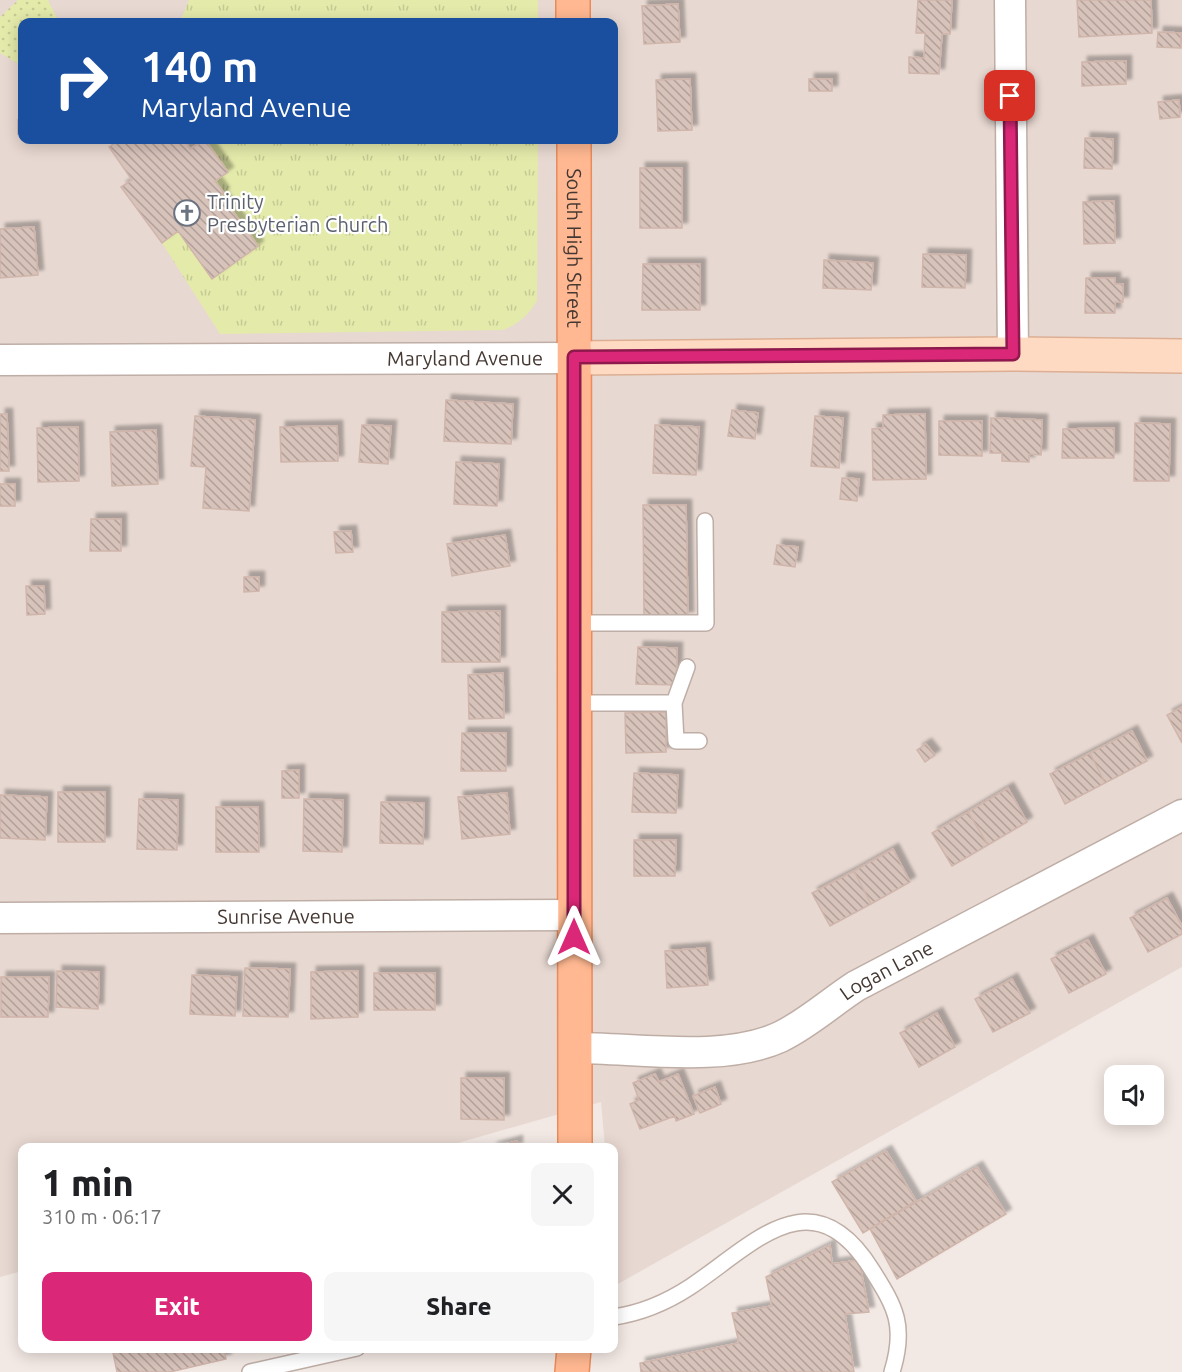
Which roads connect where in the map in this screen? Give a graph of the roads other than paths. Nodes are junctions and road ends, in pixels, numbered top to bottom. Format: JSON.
{"nodes":[{"id":1,"x":573,"y":0,"type":"edge"},
{"id":2,"x":1010,"y":0,"type":"edge"},
{"id":3,"x":573,"y":18,"type":"edge"},
{"id":4,"x":574,"y":144,"type":"edge"},
{"id":5,"x":1013,"y":354,"type":"junction"},
{"id":6,"x":1182,"y":356,"type":"edge"},
{"id":7,"x":574,"y":357,"type":"junction"},
{"id":8,"x":0,"y":360,"type":"edge"},
{"id":9,"x":705,"y":521,"type":"dead end"},
{"id":10,"x":574,"y":623,"type":"junction"},
{"id":11,"x":687,"y":667,"type":"dead end"},
{"id":12,"x":574,"y":703,"type":"junction"},
{"id":13,"x":674,"y":703,"type":"junction"},
{"id":14,"x":699,"y":741,"type":"dead end"},
{"id":15,"x":1182,"y":815,"type":"edge"},
{"id":16,"x":573,"y":915,"type":"junction"},
{"id":17,"x":0,"y":918,"type":"edge"},
{"id":18,"x":575,"y":1048,"type":"junction"},
{"id":19,"x":575,"y":1143,"type":"edge"},
{"id":20,"x":618,"y":1316,"type":"edge"},
{"id":21,"x":335,"y":1353,"type":"edge"},
{"id":22,"x":574,"y":1353,"type":"edge"},
{"id":23,"x":250,"y":1372,"type":"edge"},
{"id":24,"x":572,"y":1372,"type":"edge"},
{"id":25,"x":892,"y":1372,"type":"edge"}],
"edges":[{"from":1,"to":3,"type":"main road"},
{"from":2,"to":5,"type":"street"},
{"from":4,"to":7,"type":"main road","name":"South High Street"},
{"from":5,"to":6,"type":"main road","name":"Maryland Avenue"},
{"from":5,"to":7,"type":"main road","name":"Maryland Avenue"},
{"from":7,"to":8,"type":"street","name":"Maryland Avenue"},
{"from":7,"to":10,"type":"main road","name":"South High Street"},
{"from":9,"to":10,"type":"lane"},
{"from":10,"to":12,"type":"main road","name":"South High Street"},
{"from":11,"to":13,"type":"lane"},
{"from":12,"to":13,"type":"lane"},
{"from":12,"to":16,"type":"main road","name":"South High Street"},
{"from":13,"to":14,"type":"lane"},
{"from":15,"to":18,"type":"street","name":"Logan Lane"},
{"from":16,"to":17,"type":"street","name":"Sunrise Avenue"},
{"from":16,"to":18,"type":"main road","name":"South High Street"},
{"from":18,"to":19,"type":"main road","name":"South High Street"},
{"from":20,"to":25,"type":"lane"},
{"from":21,"to":23,"type":"lane"},
{"from":22,"to":24,"type":"main road"}]}
